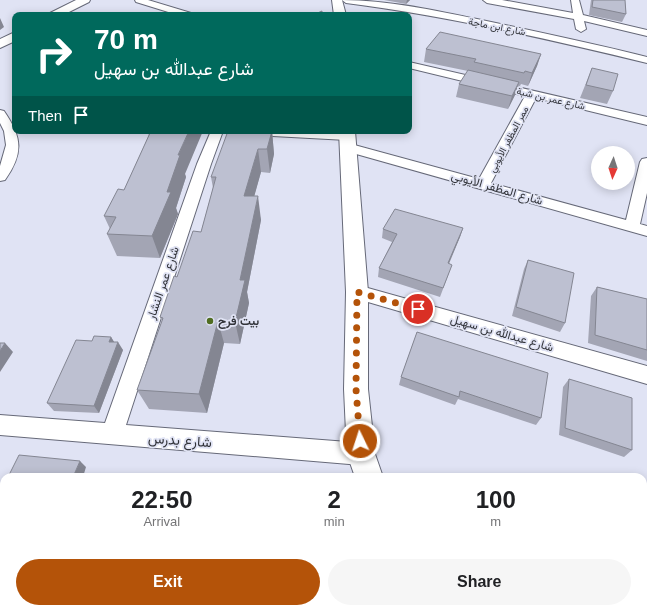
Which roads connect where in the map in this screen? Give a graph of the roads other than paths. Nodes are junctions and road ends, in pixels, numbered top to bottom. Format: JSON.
{"nodes":[{"id":1,"x":85,"y":0,"type":"edge"},
{"id":2,"x":97,"y":0,"type":"edge"},
{"id":3,"x":139,"y":0,"type":"edge"},
{"id":4,"x":337,"y":0,"type":"edge"},
{"id":5,"x":346,"y":0,"type":"edge"},
{"id":6,"x":487,"y":0,"type":"edge"},
{"id":7,"x":575,"y":0,"type":"edge"},
{"id":8,"x":60,"y":12,"type":"edge"},
{"id":9,"x":75,"y":12,"type":"edge"},
{"id":10,"x":178,"y":12,"type":"edge"},
{"id":11,"x":339,"y":12,"type":"edge"},
{"id":12,"x":578,"y":18,"type":"junction"},
{"id":13,"x":647,"y":33,"type":"edge"},
{"id":14,"x":12,"y":38,"type":"edge"},
{"id":15,"x":0,"y":44,"type":"edge"},
{"id":16,"x":584,"y":44,"type":"junction"},
{"id":17,"x":12,"y":45,"type":"edge"},
{"id":18,"x":0,"y":51,"type":"edge"},
{"id":19,"x":647,"y":60,"type":"edge"},
{"id":20,"x":412,"y":66,"type":"edge"},
{"id":21,"x":532,"y":94,"type":"junction"},
{"id":22,"x":0,"y":114,"type":"edge"},
{"id":23,"x":647,"y":121,"type":"edge"},
{"id":24,"x":215,"y":134,"type":"edge"},
{"id":25,"x":294,"y":134,"type":"edge"},
{"id":26,"x":347,"y":138,"type":"edge"},
{"id":27,"x":647,"y":162,"type":"edge"},
{"id":28,"x":0,"y":177,"type":"edge"},
{"id":29,"x":484,"y":184,"type":"junction"},
{"id":30,"x":632,"y":226,"type":"junction"},
{"id":31,"x":647,"y":231,"type":"edge"},
{"id":32,"x":357,"y":292,"type":"junction"},
{"id":33,"x":647,"y":375,"type":"edge"},
{"id":34,"x":0,"y":425,"type":"edge"},
{"id":35,"x":112,"y":435,"type":"junction"},
{"id":36,"x":361,"y":454,"type":"junction"},
{"id":37,"x":368,"y":473,"type":"edge"}],
"edges":[{"from":1,"to":8,"type":"street"},
{"from":2,"to":9,"type":"street"},
{"from":3,"to":10,"type":"street"},
{"from":4,"to":11,"type":"street"},
{"from":5,"to":16,"type":"street","name":"شارع ابن ماجة"},
{"from":6,"to":12,"type":"street"},
{"from":7,"to":12,"type":"street"},
{"from":12,"to":13,"type":"street"},
{"from":12,"to":16,"type":"street"},
{"from":14,"to":15,"type":"street"},
{"from":16,"to":19,"type":"street","name":"شارع ابن ماجة"},
{"from":17,"to":18,"type":"street"},
{"from":20,"to":21,"type":"street","name":"شارع عمر بن شبة"},
{"from":21,"to":23,"type":"street","name":"شارع عمر بن شبة"},
{"from":21,"to":29,"type":"street","name":"ممر المظفر الأيوبي"},
{"from":22,"to":28,"type":"street"},
{"from":24,"to":35,"type":"street","name":"شارع عمر النشار"},
{"from":25,"to":26,"type":"street","name":"شارع المظفر الأيوبي"},
{"from":26,"to":29,"type":"street","name":"شارع المظفر الأيوبي"},
{"from":26,"to":32,"type":"street"},
{"from":27,"to":30,"type":"street"},
{"from":29,"to":30,"type":"street","name":"شارع المظفر الأيوبي"},
{"from":30,"to":31,"type":"street","name":"شارع المظفر الأيوبي"},
{"from":32,"to":33,"type":"street","name":"شارع عبدالله بن سهيل"},
{"from":32,"to":36,"type":"street"},
{"from":34,"to":35,"type":"street","name":"شارع بدرس"},
{"from":35,"to":36,"type":"street","name":"شارع بدرس"},
{"from":36,"to":37,"type":"street"}]}
